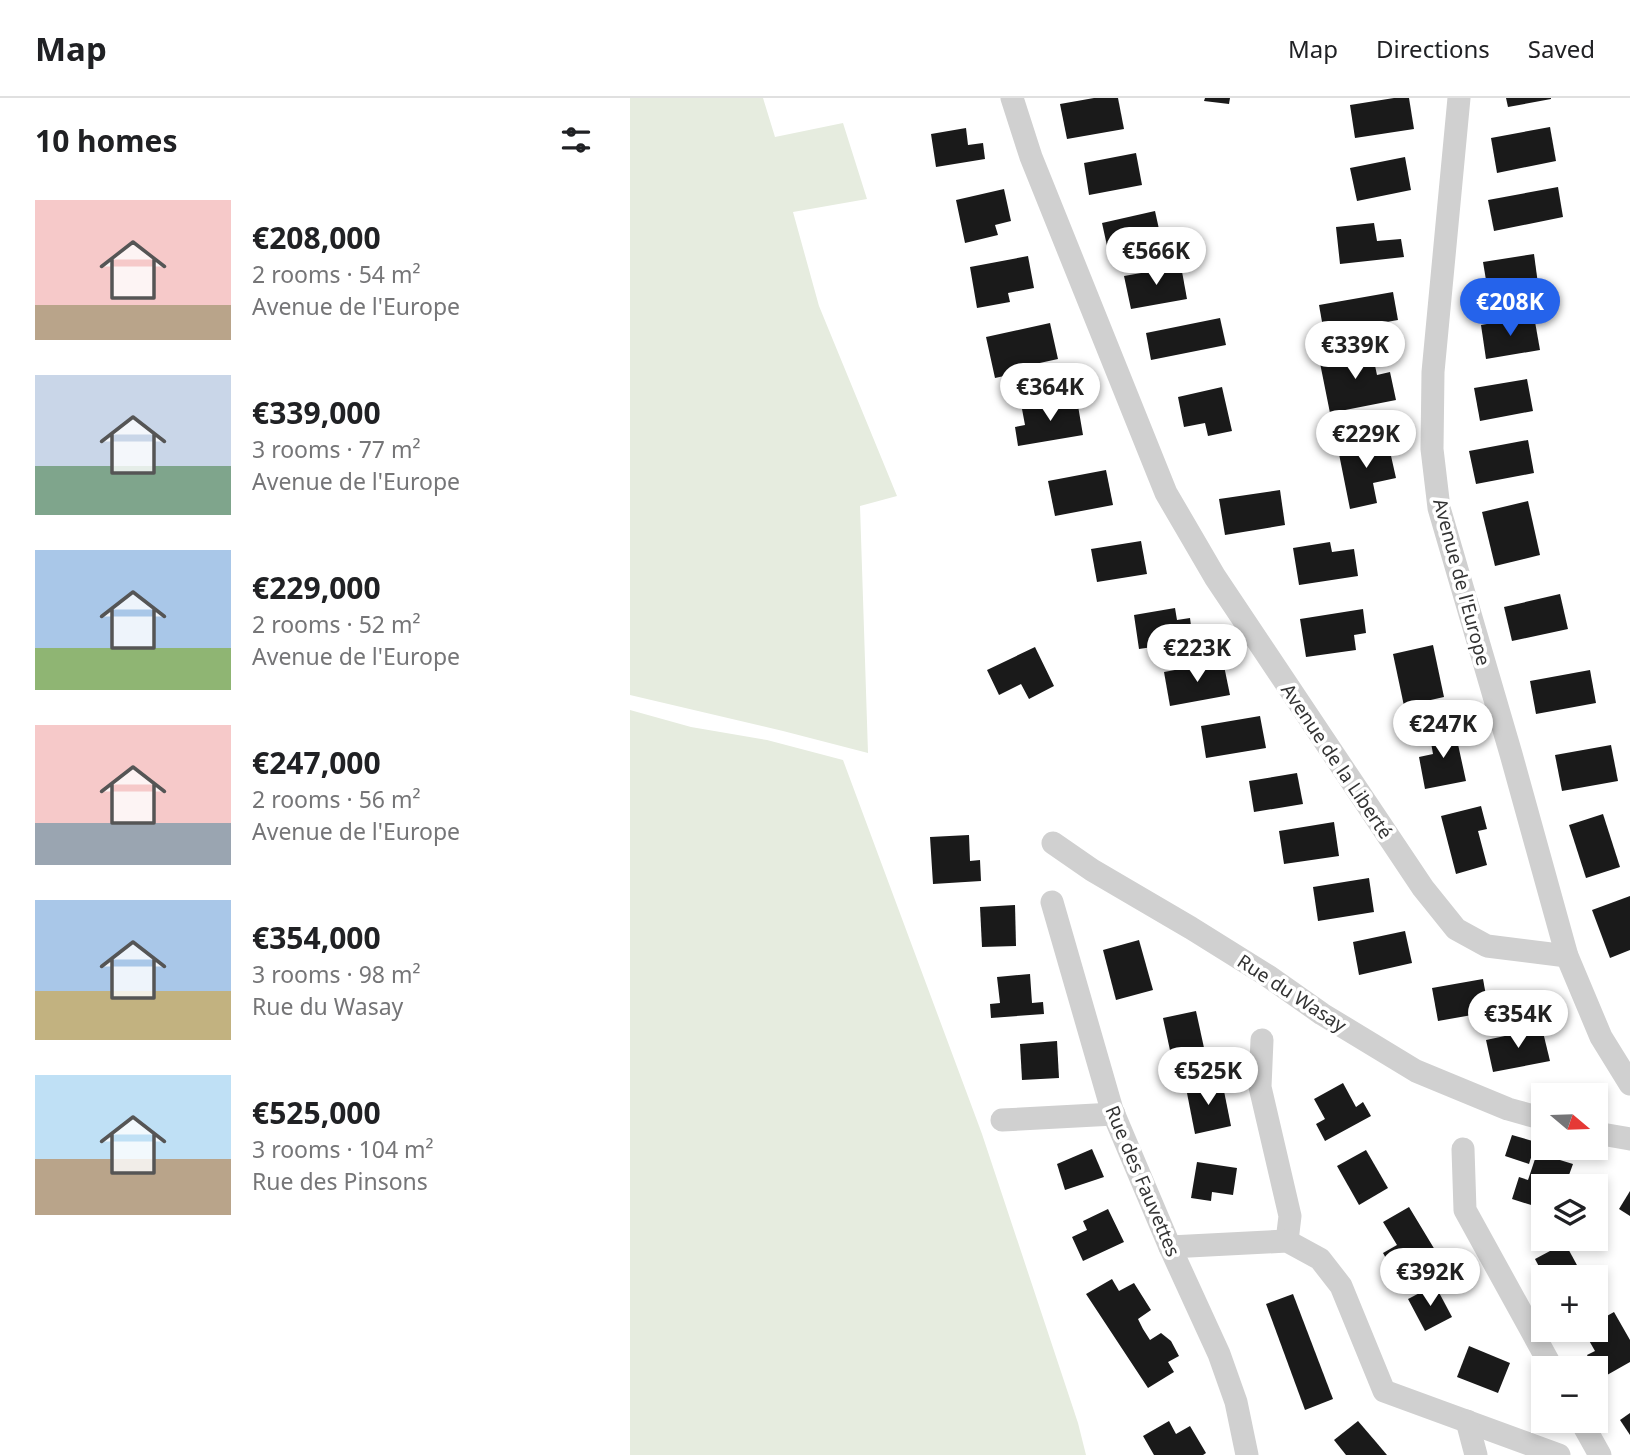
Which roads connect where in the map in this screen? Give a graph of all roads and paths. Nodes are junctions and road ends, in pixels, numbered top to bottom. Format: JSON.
{"nodes":[{"id":1,"x":1012,"y":98,"type":"edge"},
{"id":2,"x":1459,"y":98,"type":"edge"},
{"id":3,"x":1053,"y":843,"type":"dead end"},
{"id":4,"x":1052,"y":902,"type":"dead end"},
{"id":5,"x":1567,"y":956,"type":"junction"},
{"id":6,"x":1262,"y":1040,"type":"dead end"},
{"id":7,"x":1630,"y":1084,"type":"edge"},
{"id":8,"x":1114,"y":1114,"type":"junction"},
{"id":9,"x":1531,"y":1115,"type":"edge"},
{"id":10,"x":1002,"y":1120,"type":"dead end"},
{"id":11,"x":1608,"y":1135,"type":"edge"},
{"id":12,"x":1630,"y":1139,"type":"edge"},
{"id":13,"x":1464,"y":1149,"type":"dead end"},
{"id":14,"x":1287,"y":1241,"type":"junction"},
{"id":15,"x":1170,"y":1247,"type":"junction"},
{"id":16,"x":1545,"y":1356,"type":"edge"},
{"id":17,"x":1467,"y":1421,"type":"junction"},
{"id":18,"x":1588,"y":1433,"type":"edge"},
{"id":19,"x":1247,"y":1455,"type":"edge"},
{"id":20,"x":1476,"y":1455,"type":"edge"},
{"id":21,"x":1559,"y":1455,"type":"edge"},
{"id":22,"x":1600,"y":1455,"type":"edge"}],
"edges":[{"from":1,"to":5,"type":"street","name":"Avenue de la Liberté"},
{"from":2,"to":5,"type":"street","name":"Avenue de l'Europe"},
{"from":3,"to":9,"type":"street","name":"Rue du Wasay"},
{"from":4,"to":8,"type":"street","name":"Rue des Fauvettes"},
{"from":5,"to":7,"type":"street","name":"Avenue de l'Europe"},
{"from":6,"to":14,"type":"street"},
{"from":8,"to":10,"type":"street"},
{"from":8,"to":15,"type":"street","name":"Rue des Fauvettes"},
{"from":11,"to":12,"type":"street"},
{"from":13,"to":16,"type":"street"},
{"from":14,"to":15,"type":"street"},
{"from":14,"to":17,"type":"street"},
{"from":15,"to":19,"type":"street","name":"Rue des Fauvettes"},
{"from":17,"to":20,"type":"street"},
{"from":17,"to":21,"type":"street"},
{"from":18,"to":22,"type":"street"}]}
